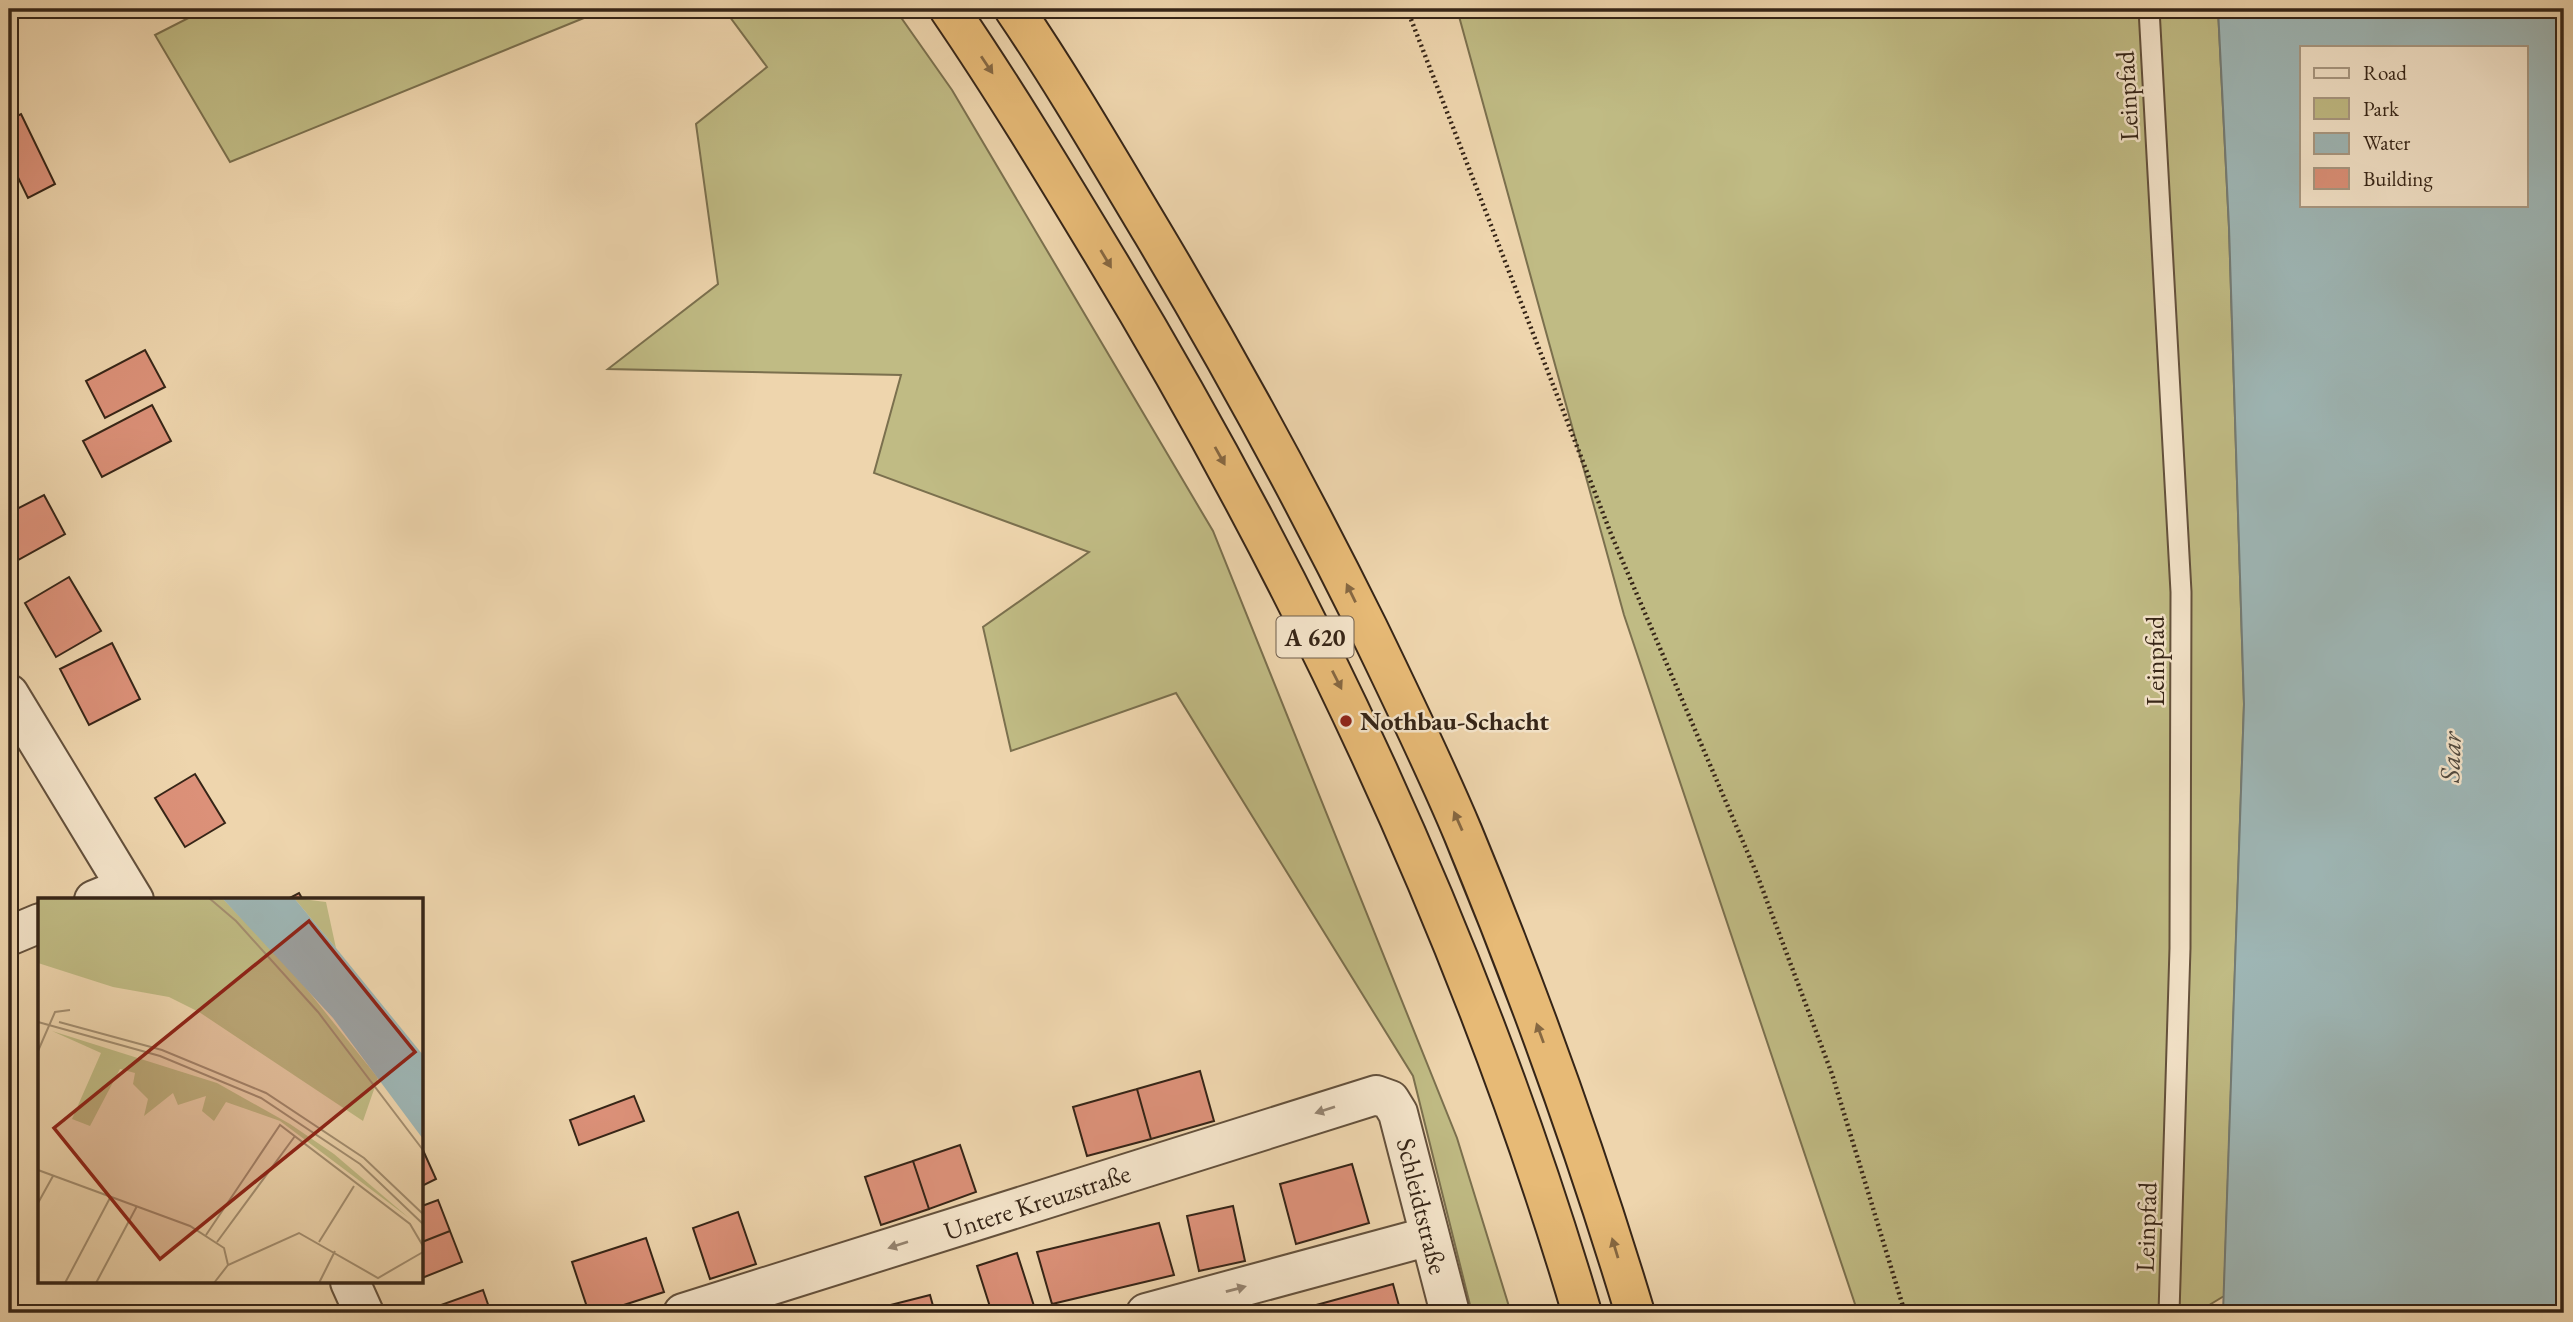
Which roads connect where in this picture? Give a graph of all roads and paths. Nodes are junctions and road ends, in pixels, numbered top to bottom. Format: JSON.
{"nodes":[{"id":1,"x":949,"y":9,"type":"edge"},
{"id":2,"x":1014,"y":9,"type":"edge"},
{"id":3,"x":1407,"y":9,"type":"edge"},
{"id":4,"x":2149,"y":9,"type":"edge"},
{"id":5,"x":10,"y":699,"type":"edge"},
{"id":6,"x":118,"y":896,"type":"edge"},
{"id":7,"x":38,"y":924,"type":"edge"},
{"id":8,"x":9,"y":936,"type":"edge"},
{"id":9,"x":1390,"y":1100,"type":"joint"},
{"id":10,"x":1430,"y":1237,"type":"junction"},
{"id":11,"x":351,"y":1284,"type":"edge"},
{"id":12,"x":363,"y":1313,"type":"edge"},
{"id":13,"x":683,"y":1313,"type":"edge"},
{"id":14,"x":1146,"y":1313,"type":"edge"},
{"id":15,"x":1450,"y":1313,"type":"edge"},
{"id":16,"x":1582,"y":1313,"type":"edge"},
{"id":17,"x":1635,"y":1313,"type":"edge"},
{"id":18,"x":1905,"y":1313,"type":"edge"},
{"id":19,"x":2169,"y":1313,"type":"edge"}],
"edges":[{"from":1,"to":16,"type":"highway","number":"A 620","one_way":true},
{"from":17,"to":2,"type":"highway","number":"A 620","one_way":true},
{"from":3,"to":18,"type":"path"},
{"from":4,"to":19,"type":"lane","name":"Leinpfad"},
{"from":5,"to":6,"type":"street"},
{"from":7,"to":8,"type":"street"},
{"from":9,"to":10,"type":"street","name":"Schleidtstraße"},
{"from":9,"to":13,"type":"street","name":"Untere Kreuzstraße","one_way":true},
{"from":14,"to":10,"type":"street","one_way":true},
{"from":10,"to":15,"type":"street","name":"Schleidtstraße"},
{"from":11,"to":12,"type":"street"}]}
